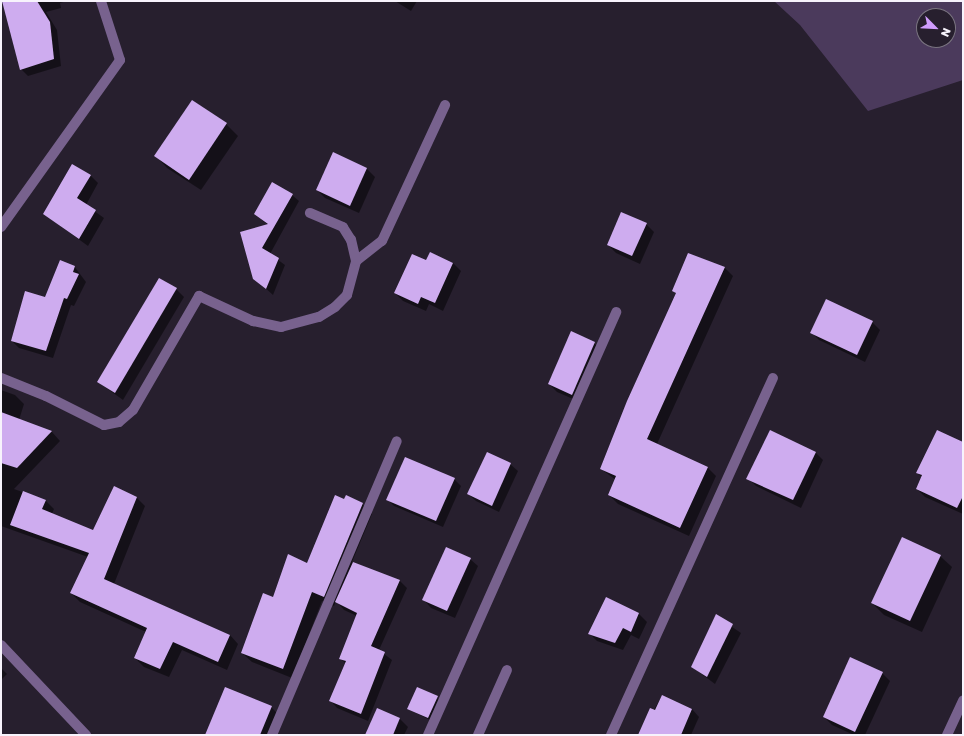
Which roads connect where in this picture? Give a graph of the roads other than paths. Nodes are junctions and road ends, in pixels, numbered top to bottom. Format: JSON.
{"nodes":[{"id":1,"x":101,"y":1,"type":"edge"},
{"id":2,"x":445,"y":106,"type":"dead end"},
{"id":3,"x":310,"y":213,"type":"dead end"},
{"id":4,"x":1,"y":227,"type":"edge"},
{"id":5,"x":356,"y":261,"type":"junction"},
{"id":6,"x":616,"y":312,"type":"dead end"},
{"id":7,"x":1,"y":378,"type":"edge"},
{"id":8,"x":773,"y":378,"type":"dead end"},
{"id":9,"x":397,"y":441,"type":"dead end"},
{"id":10,"x":1,"y":645,"type":"edge"},
{"id":11,"x":507,"y":670,"type":"dead end"},
{"id":12,"x":963,"y":700,"type":"edge"},
{"id":13,"x":86,"y":735,"type":"edge"},
{"id":14,"x":272,"y":735,"type":"edge"},
{"id":15,"x":428,"y":735,"type":"edge"},
{"id":16,"x":478,"y":735,"type":"edge"},
{"id":17,"x":611,"y":735,"type":"edge"},
{"id":18,"x":947,"y":735,"type":"edge"}],
"edges":[{"from":1,"to":4,"type":"street"},
{"from":2,"to":5,"type":"street"},
{"from":3,"to":5,"type":"street"},
{"from":5,"to":7,"type":"street"},
{"from":6,"to":15,"type":"street"},
{"from":8,"to":17,"type":"street"},
{"from":9,"to":14,"type":"street"},
{"from":10,"to":13,"type":"street"},
{"from":11,"to":16,"type":"street"},
{"from":12,"to":18,"type":"street"}]}
